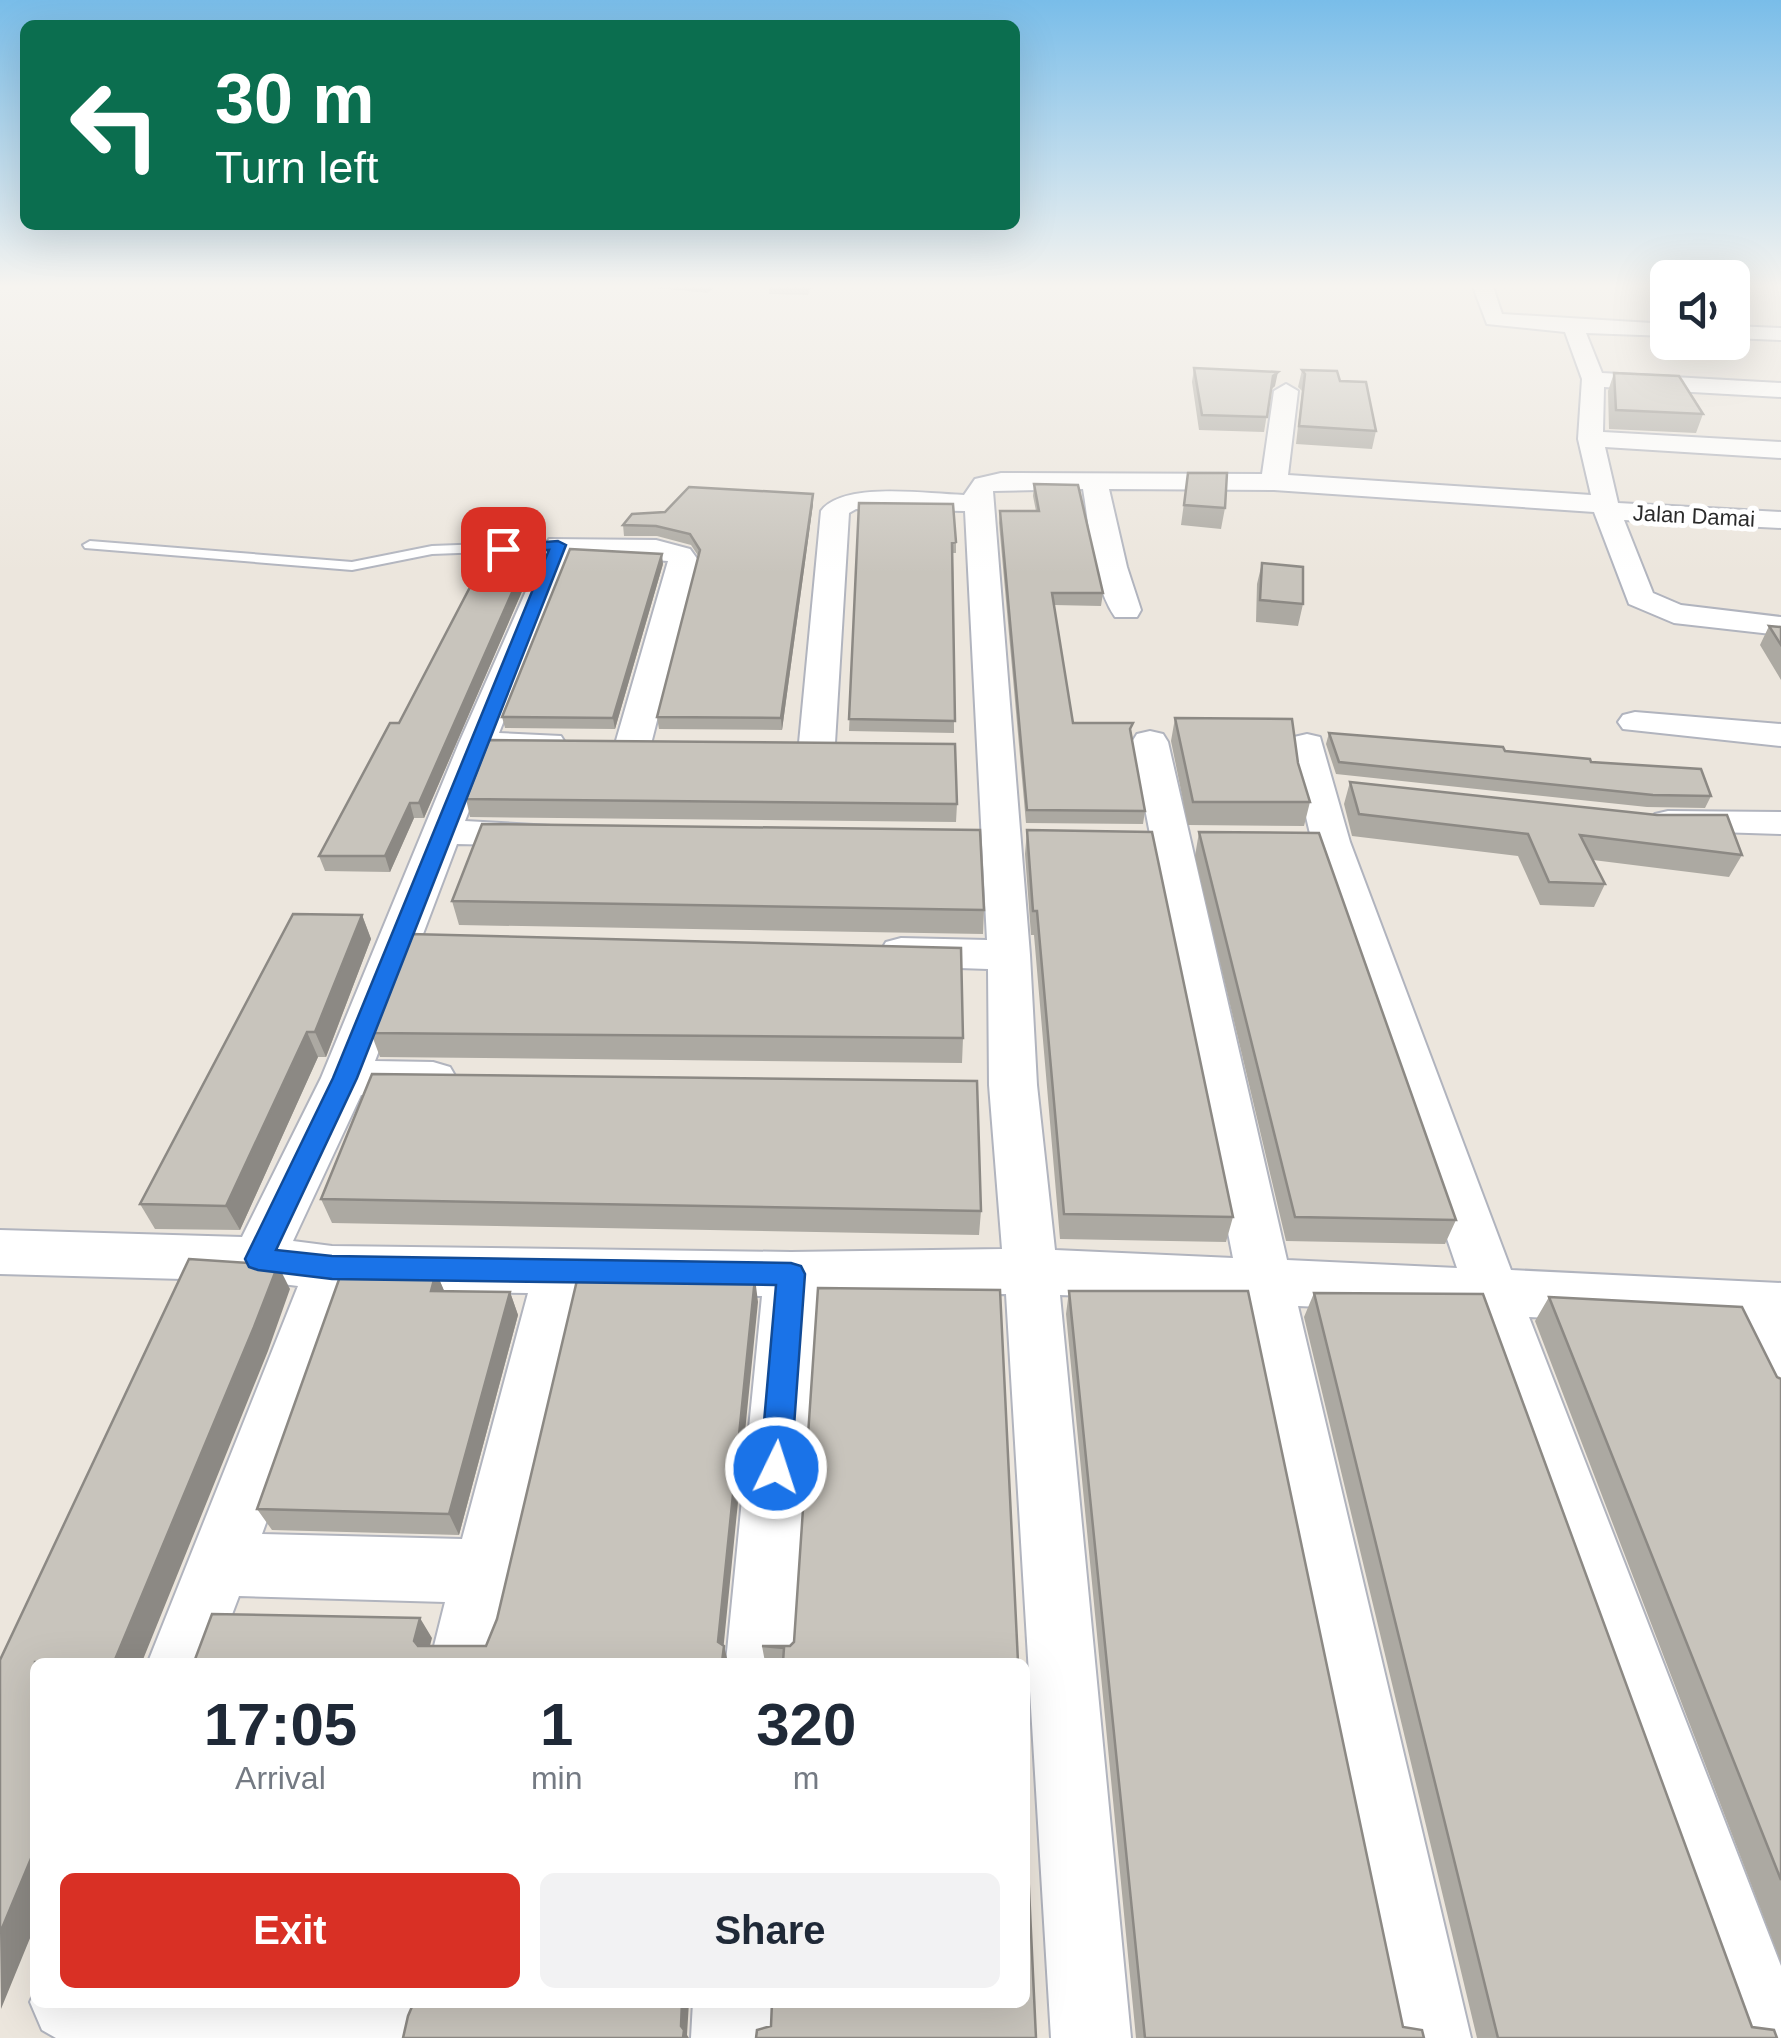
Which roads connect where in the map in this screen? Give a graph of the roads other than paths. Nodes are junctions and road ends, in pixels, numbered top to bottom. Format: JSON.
{"nodes":[{"id":1,"x":1593,"y":382,"type":"edge"},
{"id":2,"x":1646,"y":382,"type":"edge"},
{"id":3,"x":1286,"y":390,"type":"dead end"},
{"id":4,"x":1781,"y":390,"type":"edge"},
{"id":5,"x":1590,"y":440,"type":"junction"},
{"id":6,"x":1781,"y":450,"type":"edge"},
{"id":7,"x":1094,"y":479,"type":"junction"},
{"id":8,"x":1274,"y":482,"type":"junction"},
{"id":9,"x":975,"y":503,"type":"junction"},
{"id":10,"x":1606,"y":507,"type":"junction"},
{"id":11,"x":1781,"y":520,"type":"edge"},
{"id":12,"x":90,"y":545,"type":"dead end"},
{"id":13,"x":558,"y":545,"type":"junction"},
{"id":14,"x":1126,"y":610,"type":"dead end"},
{"id":15,"x":1781,"y":626,"type":"edge"},
{"id":16,"x":1636,"y":722,"type":"dead end"},
{"id":17,"x":1781,"y":735,"type":"edge"},
{"id":18,"x":1150,"y":742,"type":"dead end"},
{"id":19,"x":477,"y":743,"type":"junction"},
{"id":20,"x":780,"y":743,"type":"edge"},
{"id":21,"x":817,"y":743,"type":"junction"},
{"id":22,"x":633,"y":744,"type":"junction"},
{"id":23,"x":670,"y":744,"type":"edge"},
{"id":24,"x":856,"y":744,"type":"edge"},
{"id":25,"x":1325,"y":774,"type":"dead end"},
{"id":26,"x":1628,"y":820,"type":"edge"},
{"id":27,"x":1781,"y":823,"type":"edge"},
{"id":28,"x":444,"y":832,"type":"junction"},
{"id":29,"x":581,"y":834,"type":"edge"},
{"id":30,"x":871,"y":952,"type":"edge"},
{"id":31,"x":1008,"y":955,"type":"junction"},
{"id":32,"x":345,"y":1078,"type":"junction"},
{"id":33,"x":483,"y":1080,"type":"edge"},
{"id":34,"x":0,"y":1252,"type":"edge"},
{"id":35,"x":258,"y":1259,"type":"junction"},
{"id":36,"x":332,"y":1268,"type":"junction"},
{"id":37,"x":561,"y":1268,"type":"junction"},
{"id":38,"x":1031,"y":1271,"type":"junction"},
{"id":39,"x":791,"y":1274,"type":"junction"},
{"id":40,"x":1267,"y":1280,"type":"junction"},
{"id":41,"x":1492,"y":1292,"type":"junction"},
{"id":42,"x":1761,"y":1305,"type":"edge"},
{"id":43,"x":1781,"y":1381,"type":"edge"},
{"id":44,"x":218,"y":1564,"type":"junction"},
{"id":45,"x":482,"y":1571,"type":"junction"},
{"id":46,"x":182,"y":1658,"type":"edge"},
{"id":47,"x":464,"y":1658,"type":"edge"},
{"id":48,"x":760,"y":1658,"type":"edge"},
{"id":49,"x":80,"y":2008,"type":"edge"},
{"id":50,"x":732,"y":2008,"type":"edge"},
{"id":51,"x":386,"y":2016,"type":"edge"},
{"id":52,"x":730,"y":2038,"type":"edge"},
{"id":53,"x":1091,"y":2038,"type":"edge"},
{"id":54,"x":1431,"y":2038,"type":"edge"},
{"id":55,"x":1769,"y":2038,"type":"edge"}],
"edges":[{"from":1,"to":5,"type":"street"},
{"from":2,"to":4,"type":"street"},
{"from":3,"to":8,"type":"street"},
{"from":5,"to":6,"type":"street"},
{"from":5,"to":10,"type":"street"},
{"from":7,"to":8,"type":"street","name":"Jalan Damai"},
{"from":7,"to":9,"type":"street","name":"Jalan Damai"},
{"from":7,"to":14,"type":"street"},
{"from":8,"to":10,"type":"street","name":"Jalan Damai"},
{"from":9,"to":21,"type":"street"},
{"from":9,"to":31,"type":"street"},
{"from":10,"to":11,"type":"street","name":"Jalan Damai"},
{"from":10,"to":15,"type":"street"},
{"from":12,"to":13,"type":"lane"},
{"from":13,"to":19,"type":"street"},
{"from":13,"to":22,"type":"street"},
{"from":16,"to":17,"type":"street"},
{"from":18,"to":40,"type":"street"},
{"from":19,"to":22,"type":"street"},
{"from":19,"to":28,"type":"street"},
{"from":20,"to":21,"type":"street"},
{"from":21,"to":24,"type":"street"},
{"from":22,"to":23,"type":"street"},
{"from":25,"to":41,"type":"street"},
{"from":26,"to":27,"type":"street"},
{"from":28,"to":29,"type":"street"},
{"from":28,"to":32,"type":"street"},
{"from":30,"to":31,"type":"street"},
{"from":31,"to":38,"type":"street"},
{"from":32,"to":33,"type":"street"},
{"from":32,"to":35,"type":"street"},
{"from":34,"to":35,"type":"street"},
{"from":35,"to":36,"type":"street"},
{"from":36,"to":37,"type":"street"},
{"from":36,"to":44,"type":"street"},
{"from":37,"to":39,"type":"street"},
{"from":37,"to":45,"type":"street"},
{"from":38,"to":39,"type":"street"},
{"from":38,"to":40,"type":"street"},
{"from":38,"to":53,"type":"street"},
{"from":39,"to":48,"type":"street"},
{"from":40,"to":41,"type":"street"},
{"from":40,"to":54,"type":"street"},
{"from":41,"to":42,"type":"street"},
{"from":41,"to":55,"type":"street"},
{"from":42,"to":43,"type":"street"},
{"from":44,"to":45,"type":"street"},
{"from":44,"to":46,"type":"street"},
{"from":45,"to":47,"type":"street"},
{"from":49,"to":51,"type":"street"},
{"from":50,"to":52,"type":"street"}]}
